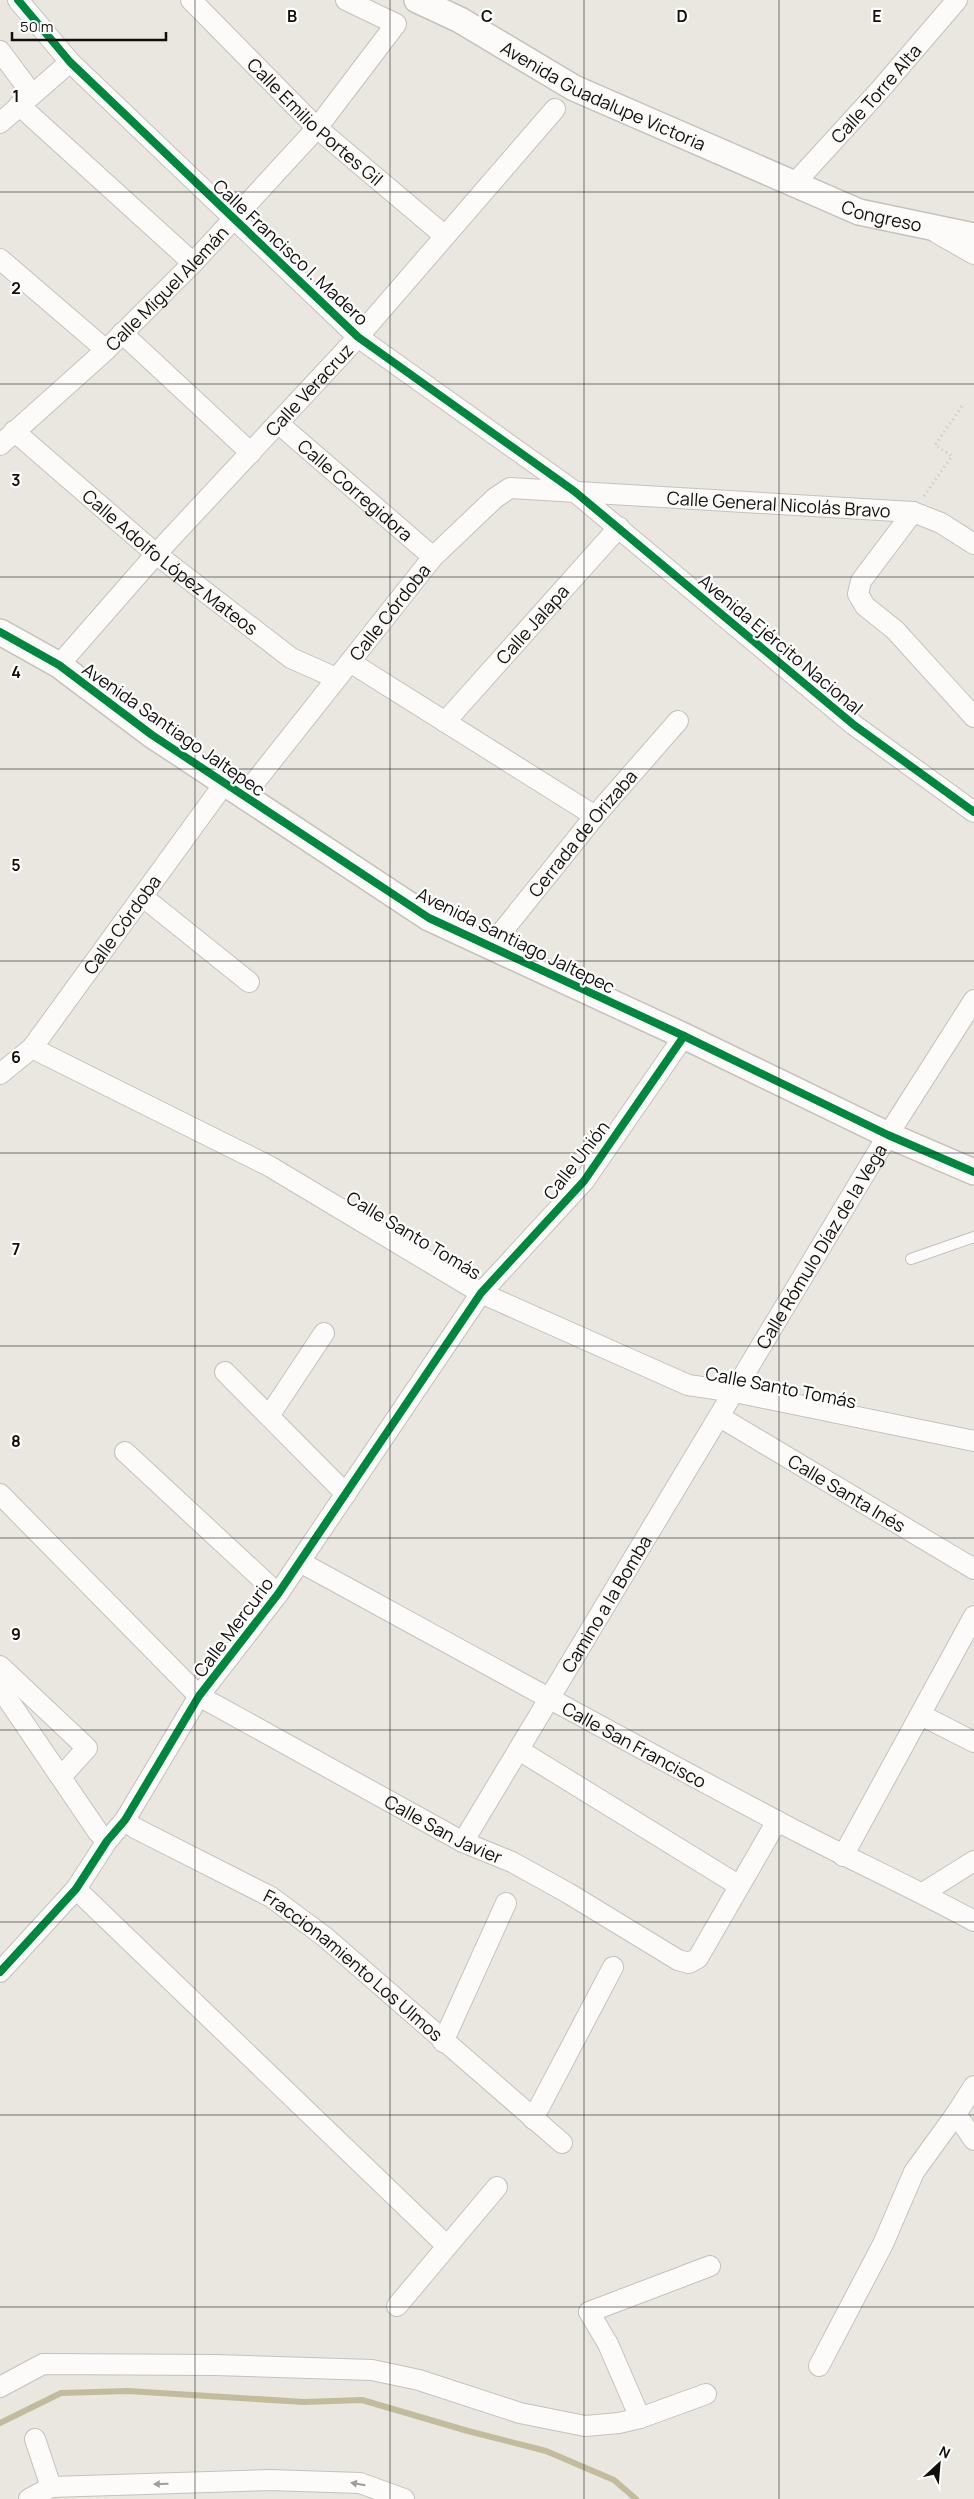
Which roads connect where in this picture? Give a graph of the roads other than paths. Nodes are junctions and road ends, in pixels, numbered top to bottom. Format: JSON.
{"nodes":[{"id":1,"x":18,"y":0,"type":"edge"},
{"id":2,"x":191,"y":0,"type":"edge"},
{"id":3,"x":346,"y":0,"type":"edge"},
{"id":4,"x":417,"y":0,"type":"edge"},
{"id":5,"x":957,"y":0,"type":"edge"},
{"id":6,"x":0,"y":51,"type":"edge"},
{"id":7,"x":70,"y":62,"type":"junction"},
{"id":8,"x":26,"y":99,"type":"junction"},
{"id":9,"x":555,"y":109,"type":"dead end"},
{"id":10,"x":0,"y":123,"type":"edge"},
{"id":11,"x":317,"y":128,"type":"junction"},
{"id":12,"x":794,"y":184,"type":"junction"},
{"id":13,"x":233,"y":219,"type":"junction"},
{"id":14,"x":926,"y":227,"type":"junction"},
{"id":15,"x":445,"y":236,"type":"junction"},
{"id":16,"x":974,"y":236,"type":"edge"},
{"id":17,"x":974,"y":254,"type":"edge"},
{"id":18,"x":0,"y":259,"type":"edge"},
{"id":19,"x":193,"y":263,"type":"junction"},
{"id":20,"x":122,"y":333,"type":"junction"},
{"id":21,"x":358,"y":337,"type":"junction"},
{"id":22,"x":106,"y":350,"type":"junction"},
{"id":23,"x":279,"y":424,"type":"junction"},
{"id":24,"x":7,"y":438,"type":"edge"},
{"id":25,"x":251,"y":453,"type":"junction"},
{"id":26,"x":574,"y":491,"type":"junction"},
{"id":27,"x":913,"y":512,"type":"junction"},
{"id":28,"x":619,"y":527,"type":"junction"},
{"id":29,"x":974,"y":544,"type":"edge"},
{"id":30,"x":156,"y":554,"type":"junction"},
{"id":31,"x":433,"y":557,"type":"junction"},
{"id":32,"x":0,"y":632,"type":"edge"},
{"id":33,"x":350,"y":662,"type":"junction"},
{"id":34,"x":59,"y":665,"type":"junction"},
{"id":35,"x":336,"y":678,"type":"junction"},
{"id":36,"x":974,"y":716,"type":"edge"},
{"id":37,"x":678,"y":721,"type":"dead end"},
{"id":38,"x":445,"y":722,"type":"junction"},
{"id":39,"x":233,"y":791,"type":"junction"},
{"id":40,"x":974,"y":812,"type":"edge"},
{"id":41,"x":595,"y":816,"type":"junction"},
{"id":42,"x":143,"y":897,"type":"junction"},
{"id":43,"x":489,"y":948,"type":"junction"},
{"id":44,"x":249,"y":982,"type":"dead end"},
{"id":45,"x":974,"y":1000,"type":"edge"},
{"id":46,"x":684,"y":1036,"type":"junction"},
{"id":47,"x":32,"y":1048,"type":"junction"},
{"id":48,"x":8,"y":1057,"type":"edge"},
{"id":49,"x":0,"y":1074,"type":"edge"},
{"id":50,"x":888,"y":1136,"type":"junction"},
{"id":51,"x":974,"y":1172,"type":"edge"},
{"id":52,"x":974,"y":1237,"type":"edge"},
{"id":53,"x":910,"y":1260,"type":"dead end"},
{"id":54,"x":482,"y":1293,"type":"junction"},
{"id":55,"x":324,"y":1333,"type":"dead end"},
{"id":56,"x":225,"y":1372,"type":"dead end"},
{"id":57,"x":735,"y":1392,"type":"junction"},
{"id":58,"x":269,"y":1416,"type":"junction"},
{"id":59,"x":720,"y":1417,"type":"junction"},
{"id":60,"x":974,"y":1441,"type":"edge"},
{"id":61,"x":125,"y":1452,"type":"dead end"},
{"id":62,"x":0,"y":1494,"type":"edge"},
{"id":63,"x":346,"y":1494,"type":"junction"},
{"id":64,"x":300,"y":1562,"type":"junction"},
{"id":65,"x":974,"y":1569,"type":"edge"},
{"id":66,"x":278,"y":1594,"type":"junction"},
{"id":67,"x":974,"y":1616,"type":"edge"},
{"id":68,"x":0,"y":1666,"type":"edge"},
{"id":69,"x":0,"y":1688,"type":"edge"},
{"id":70,"x":199,"y":1696,"type":"junction"},
{"id":71,"x":550,"y":1698,"type":"junction"},
{"id":72,"x":921,"y":1715,"type":"junction"},
{"id":73,"x":974,"y":1742,"type":"edge"},
{"id":74,"x":519,"y":1750,"type":"junction"},
{"id":75,"x":61,"y":1777,"type":"junction"},
{"id":76,"x":125,"y":1820,"type":"junction"},
{"id":77,"x":777,"y":1821,"type":"junction"},
{"id":78,"x":107,"y":1841,"type":"junction"},
{"id":79,"x":463,"y":1842,"type":"junction"},
{"id":80,"x":843,"y":1856,"type":"junction"},
{"id":81,"x":974,"y":1861,"type":"edge"},
{"id":82,"x":738,"y":1885,"type":"junction"},
{"id":83,"x":76,"y":1889,"type":"junction"},
{"id":84,"x":923,"y":1893,"type":"junction"},
{"id":85,"x":506,"y":1903,"type":"dead end"},
{"id":86,"x":974,"y":1921,"type":"edge"},
{"id":87,"x":613,"y":1967,"type":"dead end"},
{"id":88,"x":0,"y":1972,"type":"edge"},
{"id":89,"x":443,"y":2042,"type":"junction"},
{"id":90,"x":974,"y":2086,"type":"edge"},
{"id":91,"x":956,"y":2114,"type":"junction"},
{"id":92,"x":533,"y":2119,"type":"junction"},
{"id":93,"x":974,"y":2140,"type":"edge"},
{"id":94,"x":562,"y":2143,"type":"dead end"},
{"id":95,"x":497,"y":2187,"type":"dead end"},
{"id":96,"x":447,"y":2246,"type":"junction"},
{"id":97,"x":710,"y":2266,"type":"dead end"},
{"id":98,"x":397,"y":2306,"type":"dead end"},
{"id":99,"x":819,"y":2366,"type":"dead end"},
{"id":100,"x":0,"y":2387,"type":"edge"},
{"id":101,"x":706,"y":2394,"type":"dead end"},
{"id":102,"x":640,"y":2418,"type":"junction"},
{"id":103,"x":35,"y":2439,"type":"dead end"},
{"id":104,"x":205,"y":2483,"type":"junction"},
{"id":105,"x":50,"y":2487,"type":"junction"},
{"id":106,"x":29,"y":2499,"type":"edge"},
{"id":107,"x":184,"y":2499,"type":"edge"},
{"id":108,"x":404,"y":2499,"type":"edge"}],
"edges":[{"from":1,"to":7,"type":"street","name":"Calle Francisco I. Madero"},
{"from":2,"to":11,"type":"street","name":"Calle Emilio Portes Gil"},
{"from":3,"to":11,"type":"street","name":"Calle Miguel Alemán"},
{"from":4,"to":12,"type":"street","name":"Avenida Guadalupe Victoria"},
{"from":5,"to":12,"type":"street","name":"Calle Torre Alta"},
{"from":6,"to":8,"type":"street"},
{"from":7,"to":8,"type":"street"},
{"from":7,"to":13,"type":"street","name":"Calle Francisco I. Madero"},
{"from":8,"to":10,"type":"street"},
{"from":8,"to":19,"type":"street"},
{"from":9,"to":15,"type":"street","name":"Calle Veracruz"},
{"from":11,"to":13,"type":"street","name":"Calle Miguel Alemán"},
{"from":11,"to":15,"type":"street","name":"Calle Emilio Portes Gil"},
{"from":12,"to":14,"type":"street","name":"Congreso"},
{"from":13,"to":19,"type":"street","name":"Calle Miguel Alemán"},
{"from":13,"to":21,"type":"street","name":"Calle Francisco I. Madero"},
{"from":14,"to":16,"type":"street","name":"Congreso"},
{"from":14,"to":17,"type":"street"},
{"from":15,"to":21,"type":"street","name":"Calle Veracruz"},
{"from":18,"to":22,"type":"street"},
{"from":19,"to":20,"type":"street","name":"Calle Miguel Alemán"},
{"from":20,"to":22,"type":"street","name":"Calle Miguel Alemán"},
{"from":20,"to":25,"type":"street"},
{"from":21,"to":23,"type":"street","name":"Calle Veracruz"},
{"from":21,"to":26,"type":"street","name":"Calle Francisco I. Madero"},
{"from":22,"to":24,"type":"street","name":"Calle Miguel Alemán"},
{"from":23,"to":25,"type":"street","name":"Calle Veracruz"},
{"from":23,"to":31,"type":"street","name":"Calle Corregidora"},
{"from":24,"to":30,"type":"street","name":"Calle Adolfo López Mateos"},
{"from":25,"to":30,"type":"street","name":"Calle Veracruz"},
{"from":26,"to":27,"type":"street","name":"Calle General Nicolás Bravo"},
{"from":26,"to":28,"type":"street","name":"Avenida Ejército Nacional"},
{"from":26,"to":31,"type":"street","name":"Calle Córdoba"},
{"from":27,"to":29,"type":"street","name":"Calle General Nicolás Bravo"},
{"from":27,"to":36,"type":"street"},
{"from":28,"to":38,"type":"street","name":"Calle Jalapa"},
{"from":28,"to":40,"type":"street","name":"Avenida Ejército Nacional"},
{"from":30,"to":34,"type":"street","name":"Calle Veracruz"},
{"from":30,"to":35,"type":"street","name":"Calle Adolfo López Mateos"},
{"from":31,"to":33,"type":"street","name":"Calle Córdoba"},
{"from":32,"to":34,"type":"street","name":"Avenida Santiago Jaltepec"},
{"from":33,"to":35,"type":"street","name":"Calle Córdoba"},
{"from":33,"to":38,"type":"street"},
{"from":34,"to":39,"type":"street","name":"Avenida Santiago Jaltepec"},
{"from":35,"to":39,"type":"street","name":"Calle Córdoba"},
{"from":37,"to":41,"type":"street","name":"Cerrada de Orizaba"},
{"from":38,"to":41,"type":"street"},
{"from":39,"to":42,"type":"street","name":"Calle Córdoba"},
{"from":39,"to":43,"type":"street","name":"Avenida Santiago Jaltepec"},
{"from":41,"to":43,"type":"street","name":"Cerrada de Orizaba"},
{"from":42,"to":44,"type":"street"},
{"from":42,"to":47,"type":"street","name":"Calle Córdoba"},
{"from":43,"to":46,"type":"street","name":"Avenida Santiago Jaltepec"},
{"from":45,"to":50,"type":"street","name":"Calle Rómulo Díaz de la Vega"},
{"from":46,"to":50,"type":"street","name":"Avenida Santiago Jaltepec"},
{"from":46,"to":54,"type":"street","name":"Calle Unión"},
{"from":47,"to":48,"type":"street","name":"Calle Córdoba"},
{"from":47,"to":54,"type":"street","name":"Calle Santo Tomás"},
{"from":48,"to":49,"type":"street","name":"Calle Córdoba"},
{"from":50,"to":51,"type":"street","name":"Avenida Santiago Jaltepec"},
{"from":50,"to":57,"type":"street","name":"Calle Rómulo Díaz de la Vega"},
{"from":52,"to":53,"type":"lane"},
{"from":54,"to":57,"type":"street","name":"Calle Santo Tomás"},
{"from":54,"to":63,"type":"street","name":"Calle Mercurio"},
{"from":55,"to":58,"type":"street"},
{"from":56,"to":58,"type":"street"},
{"from":57,"to":59,"type":"street","name":"Camino a la Bomba"},
{"from":57,"to":60,"type":"street","name":"Calle Santo Tomás"},
{"from":58,"to":63,"type":"street"},
{"from":59,"to":65,"type":"street","name":"Calle Santa Inés"},
{"from":59,"to":71,"type":"street","name":"Camino a la Bomba"},
{"from":61,"to":66,"type":"street"},
{"from":62,"to":70,"type":"street","name":"Calle San Javier"},
{"from":63,"to":64,"type":"street","name":"Calle Mercurio"},
{"from":64,"to":66,"type":"street","name":"Calle Mercurio"},
{"from":64,"to":71,"type":"street","name":"Calle San Francisco"},
{"from":66,"to":70,"type":"street","name":"Calle Mercurio"},
{"from":67,"to":72,"type":"street"},
{"from":68,"to":75,"type":"street"},
{"from":69,"to":75,"type":"street"},
{"from":70,"to":76,"type":"street","name":"Calle Mercurio"},
{"from":70,"to":79,"type":"street","name":"Calle San Javier"},
{"from":71,"to":74,"type":"street","name":"Camino a la Bomba"},
{"from":71,"to":77,"type":"street","name":"Calle San Francisco"},
{"from":72,"to":73,"type":"street"},
{"from":72,"to":80,"type":"street"},
{"from":74,"to":79,"type":"street","name":"Camino a la Bomba"},
{"from":74,"to":82,"type":"street"},
{"from":75,"to":78,"type":"street"},
{"from":76,"to":78,"type":"street","name":"Calle Mercurio"},
{"from":76,"to":89,"type":"street","name":"Fraccionamiento Los Ulmos"},
{"from":77,"to":80,"type":"street","name":"Calle San Francisco"},
{"from":77,"to":82,"type":"street"},
{"from":78,"to":83,"type":"street","name":"Calle Mercurio"},
{"from":79,"to":82,"type":"street","name":"Calle San Javier"},
{"from":80,"to":84,"type":"street","name":"Calle San Francisco"},
{"from":81,"to":84,"type":"street"},
{"from":83,"to":88,"type":"street","name":"Calle Mercurio"},
{"from":83,"to":96,"type":"street"},
{"from":84,"to":86,"type":"street","name":"Calle San Francisco"},
{"from":85,"to":89,"type":"street"},
{"from":87,"to":92,"type":"street"},
{"from":89,"to":92,"type":"street","name":"Fraccionamiento Los Ulmos"},
{"from":90,"to":91,"type":"street"},
{"from":91,"to":93,"type":"street"},
{"from":91,"to":99,"type":"street"},
{"from":92,"to":94,"type":"street","name":"Fraccionamiento Los Ulmos"},
{"from":95,"to":96,"type":"street"},
{"from":96,"to":98,"type":"street"},
{"from":97,"to":102,"type":"street"},
{"from":100,"to":102,"type":"street"},
{"from":101,"to":102,"type":"street"},
{"from":103,"to":105,"type":"street"},
{"from":104,"to":105,"type":"street","one_way":true},
{"from":104,"to":107,"type":"street"},
{"from":108,"to":104,"type":"street","one_way":true},
{"from":105,"to":106,"type":"street"}]}
